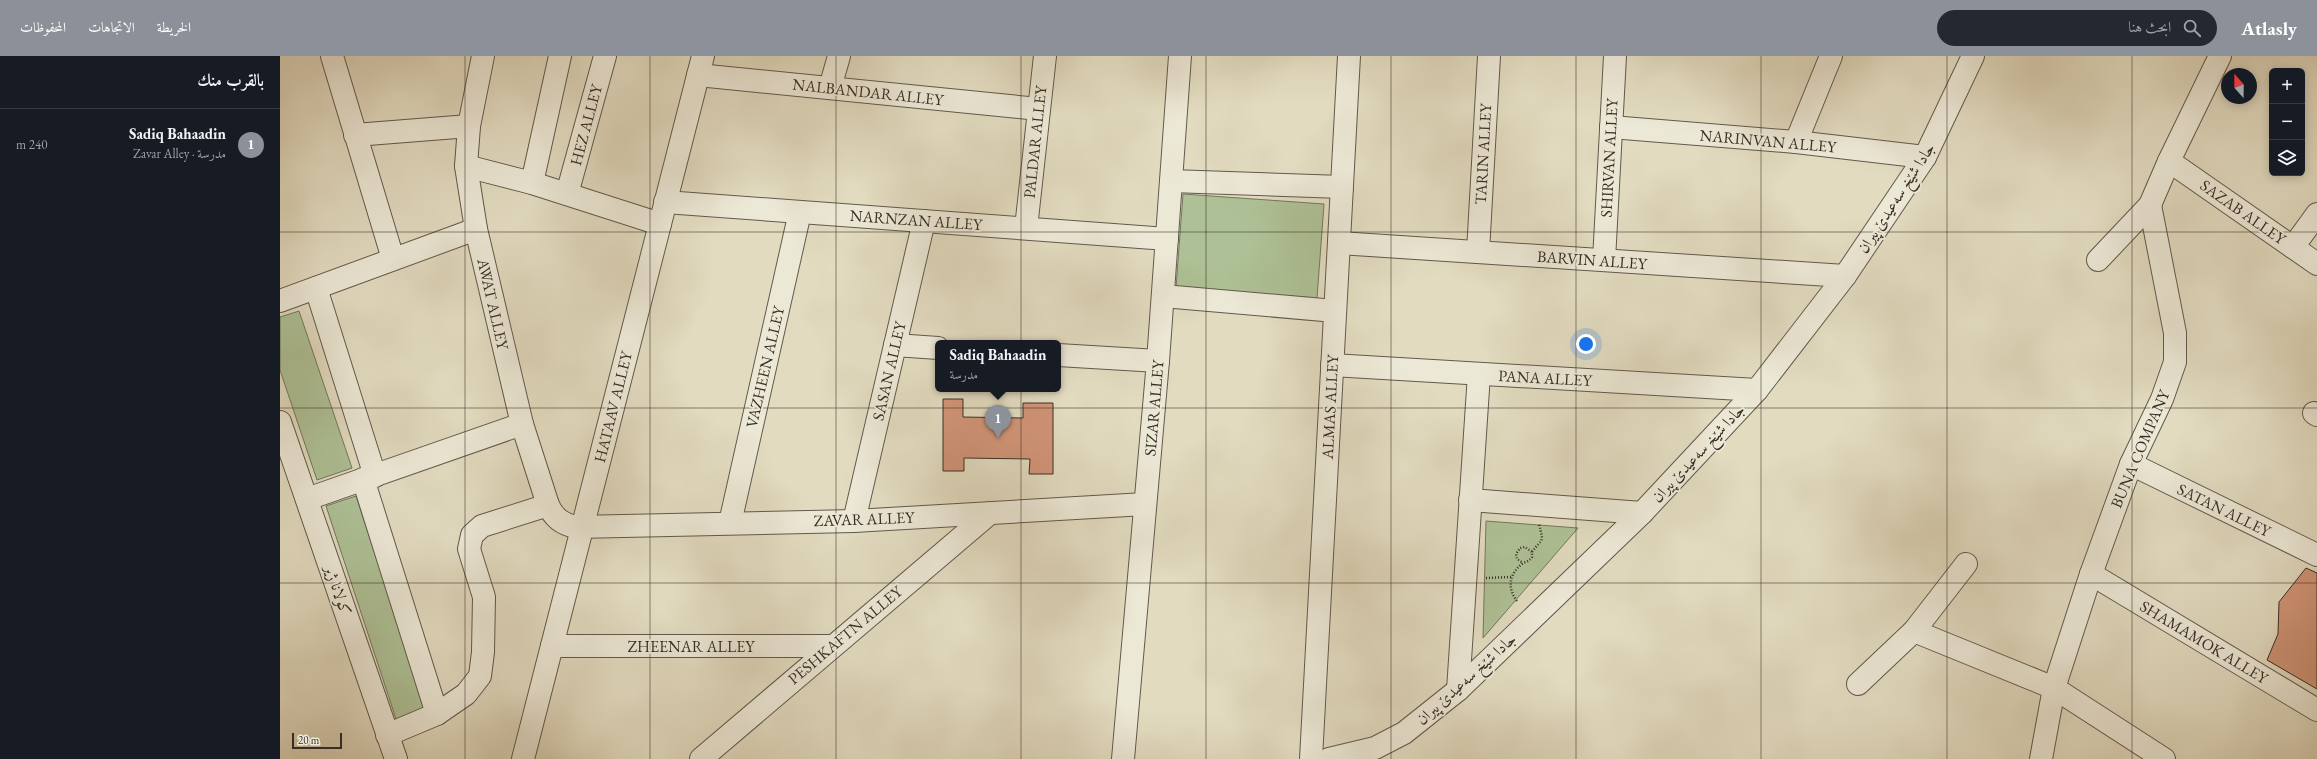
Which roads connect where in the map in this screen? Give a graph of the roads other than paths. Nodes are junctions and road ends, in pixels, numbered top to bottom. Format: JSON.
{"nodes":[{"id":1,"x":332,"y":56,"type":"edge"},
{"id":2,"x":483,"y":56,"type":"edge"},
{"id":3,"x":560,"y":56,"type":"edge"},
{"id":4,"x":606,"y":56,"type":"edge"},
{"id":5,"x":839,"y":56,"type":"edge"},
{"id":6,"x":1045,"y":56,"type":"edge"},
{"id":7,"x":1180,"y":56,"type":"edge"},
{"id":8,"x":1350,"y":56,"type":"edge"},
{"id":9,"x":1489,"y":56,"type":"edge"},
{"id":10,"x":1615,"y":56,"type":"edge"},
{"id":11,"x":1831,"y":56,"type":"edge"},
{"id":12,"x":1973,"y":56,"type":"edge"},
{"id":13,"x":2220,"y":56,"type":"edge"},
{"id":14,"x":700,"y":66,"type":"edge"},
{"id":15,"x":830,"y":88,"type":"junction"},
{"id":16,"x":1039,"y":109,"type":"junction"},
{"id":17,"x":470,"y":126,"type":"junction"},
{"id":18,"x":1611,"y":127,"type":"junction"},
{"id":19,"x":356,"y":135,"type":"junction"},
{"id":20,"x":1796,"y":142,"type":"junction"},
{"id":21,"x":1925,"y":157,"type":"junction"},
{"id":22,"x":2169,"y":161,"type":"junction"},
{"id":23,"x":466,"y":166,"type":"junction"},
{"id":24,"x":1171,"y":181,"type":"junction"},
{"id":25,"x":532,"y":183,"type":"junction"},
{"id":26,"x":1342,"y":187,"type":"junction"},
{"id":27,"x":567,"y":194,"type":"junction"},
{"id":28,"x":666,"y":202,"type":"junction"},
{"id":29,"x":2150,"y":205,"type":"junction"},
{"id":30,"x":800,"y":212,"type":"junction"},
{"id":31,"x":2317,"y":214,"type":"edge"},
{"id":32,"x":924,"y":221,"type":"junction"},
{"id":33,"x":660,"y":224,"type":"junction"},
{"id":34,"x":1026,"y":228,"type":"junction"},
{"id":35,"x":476,"y":229,"type":"junction"},
{"id":36,"x":1167,"y":239,"type":"junction"},
{"id":37,"x":1339,"y":244,"type":"junction"},
{"id":38,"x":2293,"y":247,"type":"junction"},
{"id":39,"x":1478,"y":252,"type":"junction"},
{"id":40,"x":393,"y":259,"type":"junction"},
{"id":41,"x":1604,"y":260,"type":"junction"},
{"id":42,"x":2098,"y":260,"type":"dead end"},
{"id":43,"x":2317,"y":264,"type":"edge"},
{"id":44,"x":1845,"y":276,"type":"junction"},
{"id":45,"x":316,"y":288,"type":"junction"},
{"id":46,"x":1163,"y":296,"type":"junction"},
{"id":47,"x":280,"y":301,"type":"edge"},
{"id":48,"x":1336,"y":311,"type":"junction"},
{"id":49,"x":895,"y":345,"type":"junction"},
{"id":50,"x":935,"y":348,"type":"edge"},
{"id":51,"x":1061,"y":355,"type":"edge"},
{"id":52,"x":1158,"y":361,"type":"junction"},
{"id":53,"x":1332,"y":365,"type":"junction"},
{"id":54,"x":1479,"y":374,"type":"junction"},
{"id":55,"x":1757,"y":390,"type":"junction"},
{"id":56,"x":280,"y":422,"type":"edge"},
{"id":57,"x":522,"y":424,"type":"junction"},
{"id":58,"x":2131,"y":464,"type":"junction"},
{"id":59,"x":369,"y":478,"type":"junction"},
{"id":60,"x":307,"y":499,"type":"junction"},
{"id":61,"x":1470,"y":500,"type":"junction"},
{"id":62,"x":1145,"y":504,"type":"junction"},
{"id":63,"x":548,"y":505,"type":"junction"},
{"id":64,"x":990,"y":513,"type":"junction"},
{"id":65,"x":1642,"y":513,"type":"junction"},
{"id":66,"x":854,"y":521,"type":"junction"},
{"id":67,"x":730,"y":523,"type":"junction"},
{"id":68,"x":582,"y":526,"type":"junction"},
{"id":69,"x":2317,"y":555,"type":"edge"},
{"id":70,"x":1966,"y":564,"type":"dead end"},
{"id":71,"x":2091,"y":574,"type":"junction"},
{"id":72,"x":1914,"y":631,"type":"junction"},
{"id":73,"x":552,"y":646,"type":"junction"},
{"id":74,"x":831,"y":646,"type":"junction"},
{"id":75,"x":1858,"y":684,"type":"dead end"},
{"id":76,"x":2054,"y":688,"type":"junction"},
{"id":77,"x":1458,"y":690,"type":"junction"},
{"id":78,"x":2317,"y":710,"type":"edge"},
{"id":79,"x":437,"y":714,"type":"junction"},
{"id":80,"x":387,"y":735,"type":"junction"},
{"id":81,"x":396,"y":759,"type":"edge"},
{"id":82,"x":523,"y":759,"type":"edge"},
{"id":83,"x":701,"y":759,"type":"edge"},
{"id":84,"x":1123,"y":759,"type":"edge"},
{"id":85,"x":1311,"y":759,"type":"edge"},
{"id":86,"x":1329,"y":759,"type":"edge"},
{"id":87,"x":2040,"y":759,"type":"edge"},
{"id":88,"x":2164,"y":759,"type":"edge"}],
"edges":[{"from":1,"to":19,"type":"street"},
{"from":2,"to":17,"type":"street","name":"AWAT ALLEY"},
{"from":3,"to":25,"type":"street"},
{"from":4,"to":27,"type":"street","name":"HEZ ALLEY"},
{"from":5,"to":15,"type":"street"},
{"from":6,"to":16,"type":"street","name":"PALDAR ALLEY"},
{"from":7,"to":24,"type":"street","name":"SIZAR ALLEY"},
{"from":8,"to":26,"type":"street","name":"ALMAS ALLEY"},
{"from":9,"to":39,"type":"street","name":"TARIN ALLEY"},
{"from":10,"to":18,"type":"street","name":"SHIRVAN ALLEY"},
{"from":11,"to":20,"type":"street"},
{"from":12,"to":21,"type":"street","name":"جادا شێخ سەعیدێ پیران"},
{"from":13,"to":22,"type":"street"},
{"from":14,"to":15,"type":"street","name":"NALBANDAR ALLEY"},
{"from":14,"to":28,"type":"street","name":"HATAAV ALLEY"},
{"from":15,"to":16,"type":"street","name":"NALBANDAR ALLEY"},
{"from":16,"to":34,"type":"street","name":"PALDAR ALLEY"},
{"from":17,"to":19,"type":"street"},
{"from":17,"to":23,"type":"street","name":"AWAT ALLEY"},
{"from":18,"to":20,"type":"street","name":"NARINVAN ALLEY"},
{"from":18,"to":41,"type":"street","name":"SHIRVAN ALLEY"},
{"from":19,"to":40,"type":"street"},
{"from":20,"to":21,"type":"street","name":"NARINVAN ALLEY"},
{"from":21,"to":44,"type":"street","name":"جادا شێخ سەعیدێ پیران"},
{"from":22,"to":29,"type":"street"},
{"from":22,"to":38,"type":"street","name":"SAZAB ALLEY"},
{"from":23,"to":25,"type":"street"},
{"from":23,"to":35,"type":"street","name":"AWAT ALLEY"},
{"from":24,"to":26,"type":"street"},
{"from":24,"to":36,"type":"street","name":"SIZAR ALLEY"},
{"from":25,"to":27,"type":"street"},
{"from":26,"to":37,"type":"street","name":"ALMAS ALLEY"},
{"from":27,"to":33,"type":"street"},
{"from":28,"to":30,"type":"street","name":"NARNZAN ALLEY"},
{"from":28,"to":33,"type":"street","name":"HATAAV ALLEY"},
{"from":29,"to":42,"type":"street"},
{"from":29,"to":58,"type":"street","name":"BUNA COMPANY"},
{"from":30,"to":32,"type":"street","name":"NARNZAN ALLEY"},
{"from":30,"to":67,"type":"street","name":"VAZHEEN ALLEY"},
{"from":31,"to":38,"type":"street"},
{"from":32,"to":34,"type":"street","name":"NARNZAN ALLEY"},
{"from":32,"to":49,"type":"street","name":"SASAN ALLEY"},
{"from":33,"to":68,"type":"street","name":"HATAAV ALLEY"},
{"from":34,"to":36,"type":"street","name":"NARNZAN ALLEY"},
{"from":35,"to":40,"type":"street"},
{"from":35,"to":57,"type":"street","name":"AWAT ALLEY"},
{"from":36,"to":46,"type":"street","name":"SIZAR ALLEY"},
{"from":37,"to":39,"type":"street","name":"BARVIN ALLEY"},
{"from":37,"to":48,"type":"street","name":"ALMAS ALLEY"},
{"from":38,"to":43,"type":"street","name":"SAZAB ALLEY"},
{"from":39,"to":41,"type":"street","name":"BARVIN ALLEY"},
{"from":40,"to":45,"type":"street"},
{"from":41,"to":44,"type":"street","name":"BARVIN ALLEY"},
{"from":44,"to":55,"type":"street","name":"جادا شێخ سەعیدێ پیران"},
{"from":45,"to":47,"type":"street"},
{"from":45,"to":59,"type":"street"},
{"from":46,"to":48,"type":"street"},
{"from":46,"to":52,"type":"street","name":"SIZAR ALLEY"},
{"from":48,"to":53,"type":"street","name":"ALMAS ALLEY"},
{"from":49,"to":50,"type":"street"},
{"from":49,"to":66,"type":"street","name":"SASAN ALLEY"},
{"from":51,"to":52,"type":"street"},
{"from":52,"to":62,"type":"street","name":"SIZAR ALLEY"},
{"from":53,"to":54,"type":"street","name":"PANA ALLEY"},
{"from":53,"to":85,"type":"street","name":"ALMAS ALLEY"},
{"from":54,"to":55,"type":"street","name":"PANA ALLEY"},
{"from":54,"to":61,"type":"street"},
{"from":55,"to":65,"type":"street","name":"جادا شێخ سەعیدێ پیران"},
{"from":56,"to":60,"type":"street","name":"کولانا ژیر"},
{"from":57,"to":59,"type":"street"},
{"from":57,"to":63,"type":"street","name":"AWAT ALLEY"},
{"from":58,"to":69,"type":"street","name":"SATAN ALLEY"},
{"from":58,"to":71,"type":"street","name":"BUNA COMPANY"},
{"from":59,"to":60,"type":"street"},
{"from":59,"to":79,"type":"street"},
{"from":60,"to":80,"type":"street","name":"کولانا ژیر"},
{"from":61,"to":65,"type":"street"},
{"from":61,"to":77,"type":"street"},
{"from":62,"to":64,"type":"street","name":"ZAVAR ALLEY"},
{"from":62,"to":84,"type":"street","name":"SIZAR ALLEY"},
{"from":63,"to":68,"type":"street","name":"AWAT ALLEY"},
{"from":63,"to":79,"type":"street"},
{"from":64,"to":66,"type":"street","name":"ZAVAR ALLEY"},
{"from":64,"to":74,"type":"street","name":"PESHKAFTN ALLEY"},
{"from":65,"to":77,"type":"street","name":"جادا شێخ سەعیدێ پیران"},
{"from":66,"to":67,"type":"street","name":"ZAVAR ALLEY"},
{"from":67,"to":68,"type":"street","name":"ZAVAR ALLEY"},
{"from":68,"to":73,"type":"street","name":"HATAAV ALLEY"},
{"from":70,"to":72,"type":"street"},
{"from":71,"to":76,"type":"street","name":"BUNA COMPANY"},
{"from":71,"to":78,"type":"street","name":"SHAMAMOK ALLEY"},
{"from":72,"to":75,"type":"street"},
{"from":72,"to":76,"type":"street"},
{"from":73,"to":74,"type":"street","name":"ZHEENAR ALLEY"},
{"from":73,"to":82,"type":"street","name":"HATAAV ALLEY"},
{"from":74,"to":83,"type":"street","name":"PESHKAFTN ALLEY"},
{"from":76,"to":87,"type":"street","name":"BUNA COMPANY"},
{"from":76,"to":88,"type":"street"},
{"from":77,"to":86,"type":"street","name":"جادا شێخ سەعیدێ پیران"},
{"from":79,"to":80,"type":"street"},
{"from":80,"to":81,"type":"street","name":"کولانا ژیر"}]}
